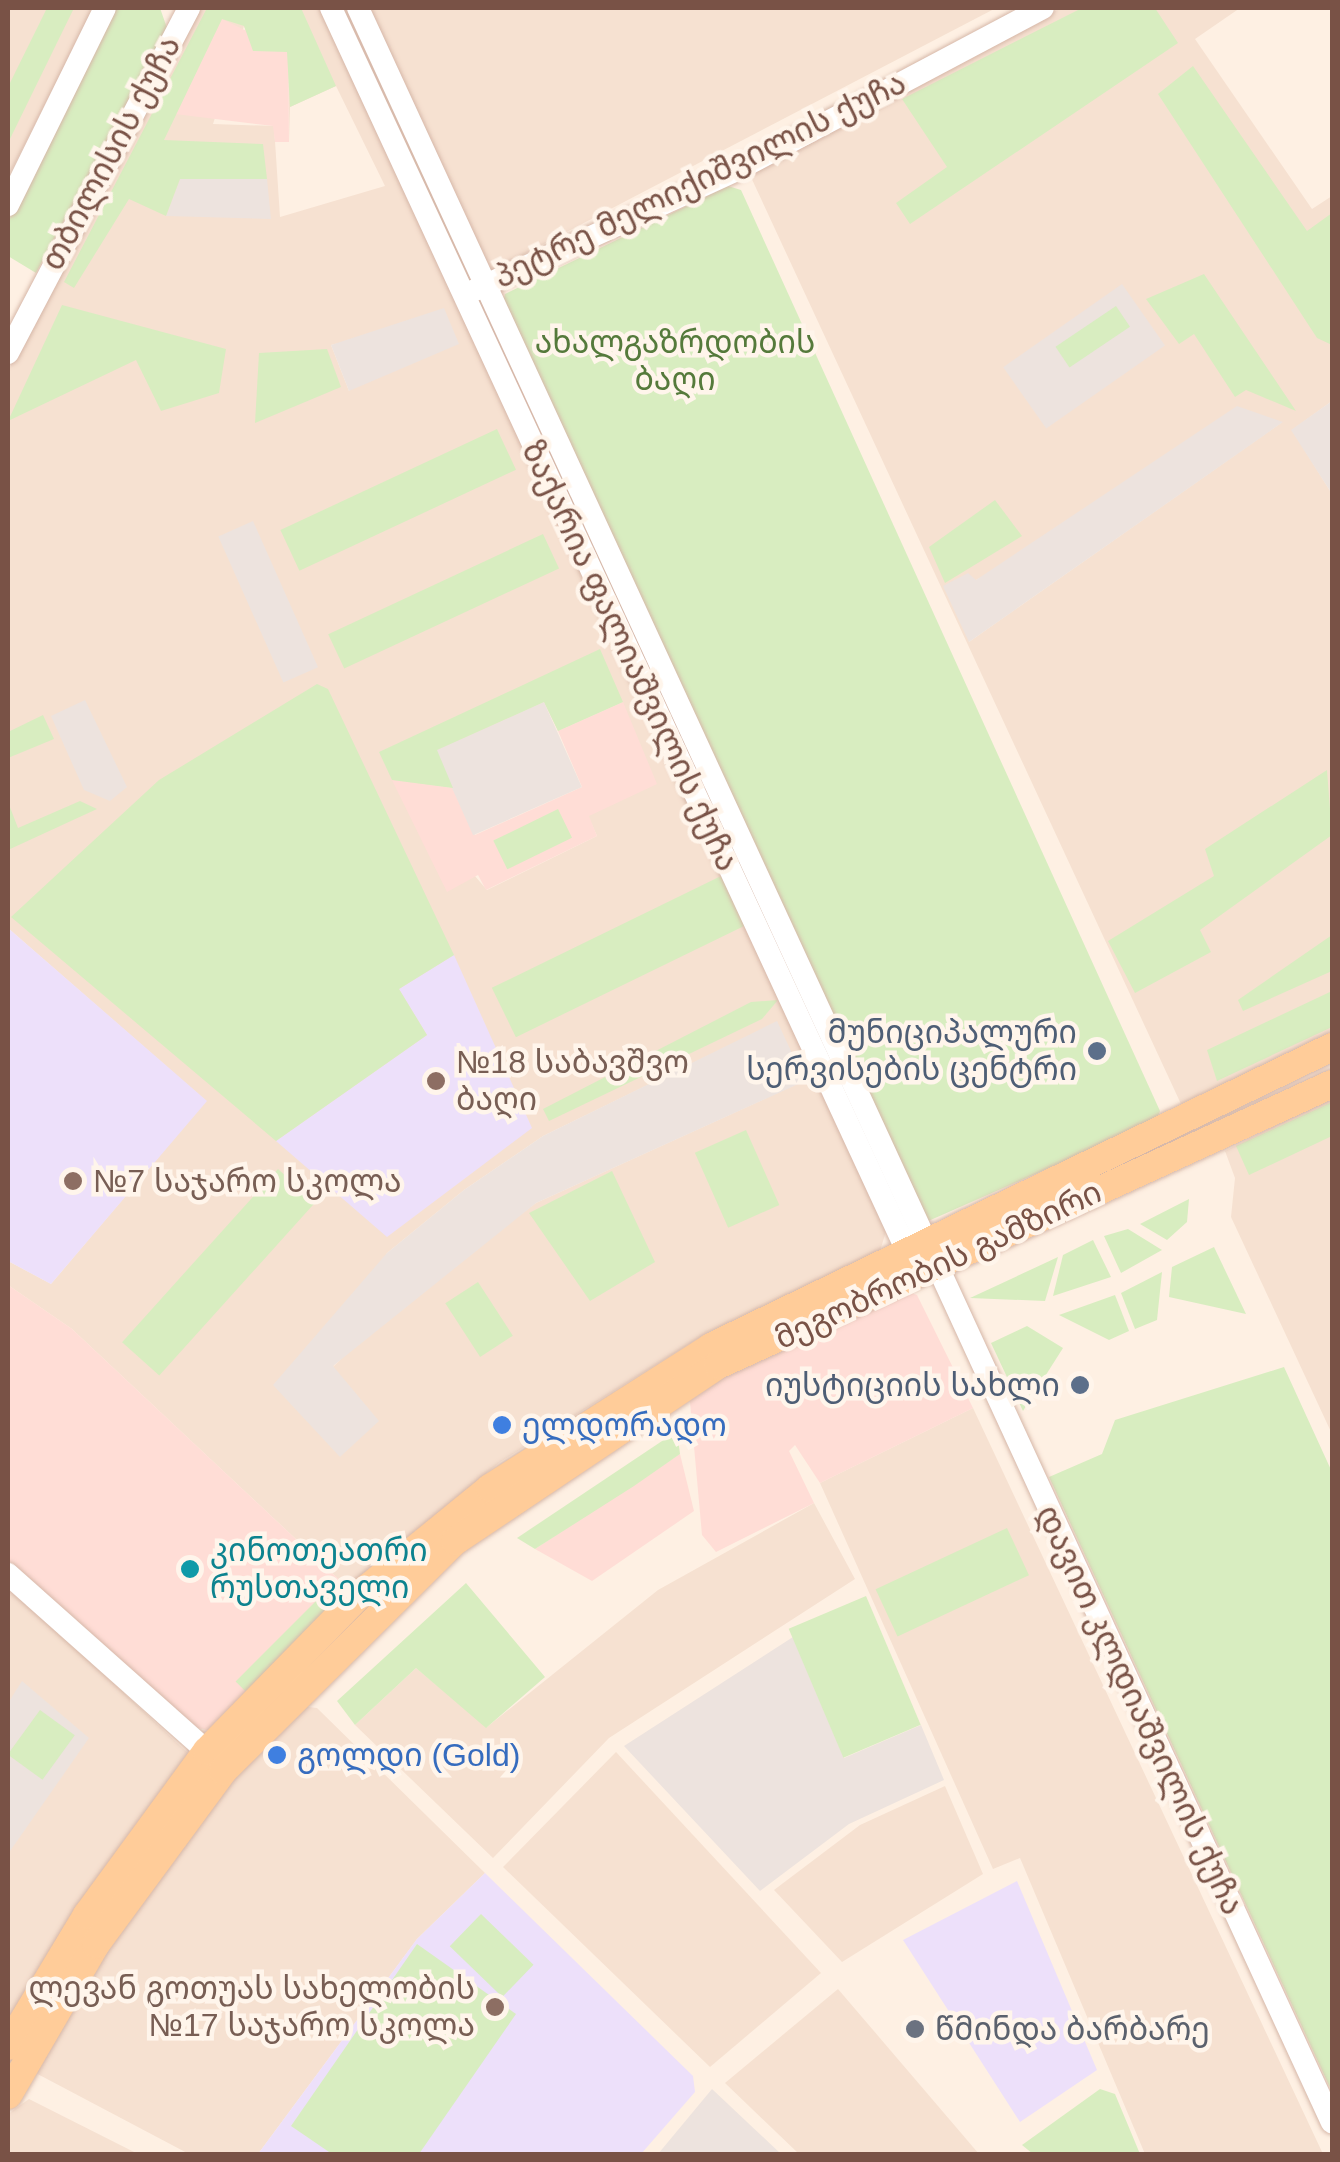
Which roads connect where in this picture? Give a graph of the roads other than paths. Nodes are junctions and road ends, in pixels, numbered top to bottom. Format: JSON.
{"nodes":[{"id":1,"x":104,"y":8,"type":"edge"},
{"id":2,"x":172,"y":8,"type":"edge"},
{"id":3,"x":189,"y":8,"type":"edge"},
{"id":4,"x":332,"y":8,"type":"edge"},
{"id":5,"x":358,"y":8,"type":"edge"},
{"id":6,"x":1042,"y":8,"type":"edge"},
{"id":7,"x":176,"y":32,"type":"junction"},
{"id":8,"x":8,"y":205,"type":"edge"},
{"id":9,"x":487,"y":284,"type":"junction"},
{"id":10,"x":463,"y":295,"type":"junction"},
{"id":11,"x":8,"y":353,"type":"edge"},
{"id":12,"x":709,"y":766,"type":"junction"},
{"id":13,"x":686,"y":776,"type":"junction"},
{"id":14,"x":1332,"y":1048,"type":"edge"},
{"id":15,"x":1332,"y":1084,"type":"edge"},
{"id":16,"x":922,"y":1256,"type":"junction"},
{"id":17,"x":8,"y":1574,"type":"edge"},
{"id":18,"x":207,"y":1751,"type":"junction"},
{"id":19,"x":8,"y":2046,"type":"edge"},
{"id":20,"x":8,"y":2094,"type":"edge"},
{"id":21,"x":1332,"y":2122,"type":"edge"}],
"edges":[{"from":1,"to":8,"type":"main road","name":"თბილისის ქუჩა"},
{"from":2,"to":7,"type":"main road"},
{"from":3,"to":7,"type":"main road","name":"თბილისის ქუჩა"},
{"from":4,"to":10,"type":"main road","name":"ზაქარია ფალიაშვილის ქუჩა"},
{"from":5,"to":9,"type":"main road","name":"ზაქარია ფალიაშვილის ქუჩა"},
{"from":6,"to":9,"type":"main road","name":"პეტრე მელიქიშვილის ქუჩა"},
{"from":7,"to":11,"type":"main road","name":"თბილისის ქუჩა"},
{"from":9,"to":10,"type":"main road","name":"პეტრე მელიქიშვილის ქუჩა"},
{"from":9,"to":12,"type":"main road","name":"ზაქარია ფალიაშვილის ქუჩა"},
{"from":10,"to":13,"type":"main road","name":"ზაქარია ფალიაშვილის ქუჩა"},
{"from":12,"to":13,"type":"main road"},
{"from":12,"to":16,"type":"main road","name":"ზაქარია ფალიაშვილის ქუჩა"},
{"from":13,"to":16,"type":"main road","name":"ზაქარია ფალიაშვილის ქუჩა"},
{"from":14,"to":16,"type":"main road","name":"მეგობრობის გამზირი"},
{"from":15,"to":16,"type":"main road","name":"მეგობრობის გამზირი"},
{"from":16,"to":18,"type":"main road","name":"მეგობრობის გამზირი"},
{"from":16,"to":20,"type":"main road","name":"მეგობრობის გამზირი"},
{"from":16,"to":21,"type":"main road","name":"დავით კლდიაშვილის ქუჩა"},
{"from":17,"to":18,"type":"main road"},
{"from":18,"to":19,"type":"main road","name":"მეგობრობის გამზირი"}]}
